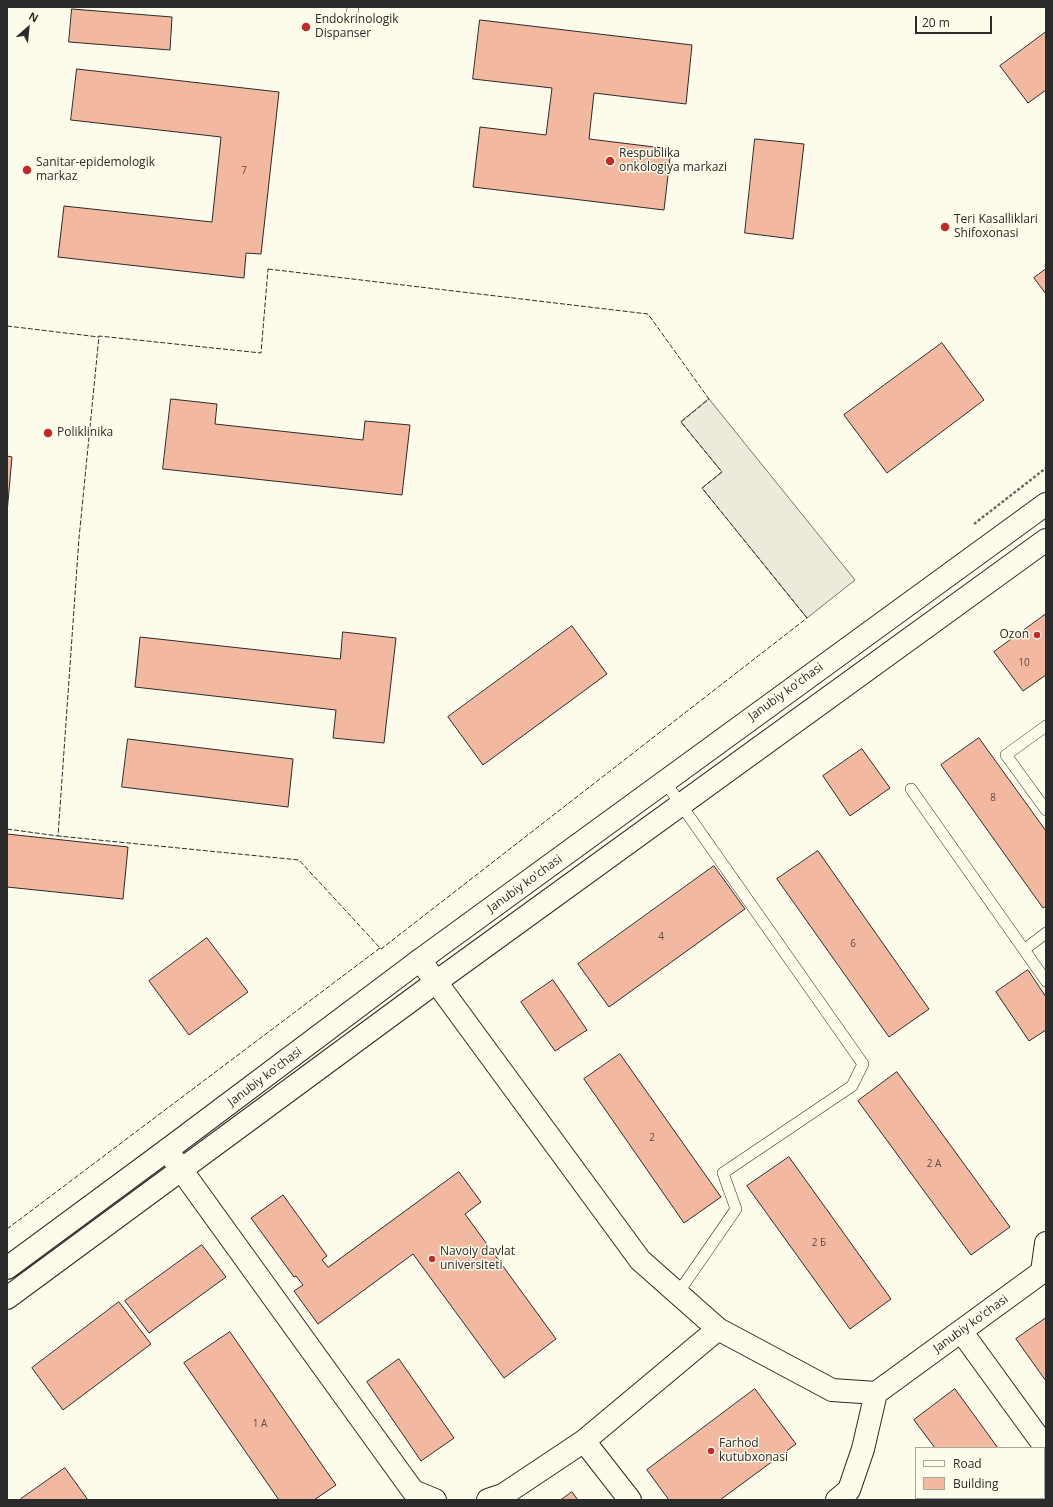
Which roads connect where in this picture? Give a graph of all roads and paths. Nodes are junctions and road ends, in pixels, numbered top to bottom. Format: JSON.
{"nodes":[{"id":1,"x":1046,"y":504,"type":"edge"},
{"id":2,"x":1046,"y":540,"type":"edge"},
{"id":3,"x":1046,"y":726,"type":"edge"},
{"id":4,"x":665,"y":782,"type":"junction"},
{"id":5,"x":911,"y":789,"type":"dead end"},
{"id":6,"x":681,"y":805,"type":"junction"},
{"id":7,"x":1046,"y":810,"type":"edge"},
{"id":8,"x":1046,"y":933,"type":"edge"},
{"id":9,"x":1025,"y":949,"type":"junction"},
{"id":10,"x":420,"y":960,"type":"junction"},
{"id":11,"x":1046,"y":981,"type":"edge"},
{"id":12,"x":436,"y":982,"type":"junction"},
{"id":13,"x":167,"y":1150,"type":"junction"},
{"id":14,"x":181,"y":1169,"type":"junction"},
{"id":15,"x":1046,"y":1243,"type":"edge"},
{"id":16,"x":7,"y":1268,"type":"edge"},
{"id":17,"x":1044,"y":1271,"type":"edge"},
{"id":18,"x":678,"y":1293,"type":"junction"},
{"id":19,"x":7,"y":1298,"type":"edge"},
{"id":20,"x":718,"y":1329,"type":"junction"},
{"id":21,"x":961,"y":1331,"type":"junction"},
{"id":22,"x":876,"y":1393,"type":"junction"},
{"id":23,"x":584,"y":1441,"type":"junction"},
{"id":24,"x":1046,"y":1448,"type":"edge"},
{"id":25,"x":435,"y":1500,"type":"edge"},
{"id":26,"x":488,"y":1500,"type":"edge"},
{"id":27,"x":630,"y":1500,"type":"edge"},
{"id":28,"x":837,"y":1500,"type":"edge"}],
"edges":[{"from":1,"to":4,"type":"main road","name":"Janubiy ko'chasi"},
{"from":2,"to":6,"type":"main road","name":"Janubiy ko'chasi"},
{"from":3,"to":7,"type":"lane"},
{"from":4,"to":6,"type":"lane"},
{"from":4,"to":10,"type":"main road","name":"Janubiy ko'chasi"},
{"from":5,"to":9,"type":"lane"},
{"from":6,"to":12,"type":"main road","name":"Janubiy ko'chasi"},
{"from":6,"to":18,"type":"lane"},
{"from":8,"to":9,"type":"lane"},
{"from":9,"to":11,"type":"lane"},
{"from":10,"to":12,"type":"main road"},
{"from":10,"to":13,"type":"main road","name":"Janubiy ko'chasi"},
{"from":12,"to":14,"type":"main road","name":"Janubiy ko'chasi"},
{"from":12,"to":18,"type":"main road"},
{"from":13,"to":14,"type":"main road"},
{"from":13,"to":16,"type":"main road","name":"Janubiy ko'chasi"},
{"from":14,"to":19,"type":"main road","name":"Janubiy ko'chasi"},
{"from":14,"to":25,"type":"main road"},
{"from":15,"to":17,"type":"main road","name":"Janubiy ko'chasi"},
{"from":17,"to":21,"type":"main road","name":"Janubiy ko'chasi"},
{"from":18,"to":20,"type":"main road"},
{"from":20,"to":22,"type":"main road"},
{"from":20,"to":23,"type":"main road"},
{"from":21,"to":22,"type":"main road","name":"Janubiy ko'chasi"},
{"from":21,"to":24,"type":"main road"},
{"from":22,"to":28,"type":"main road"},
{"from":23,"to":26,"type":"main road"},
{"from":23,"to":27,"type":"main road"}]}
